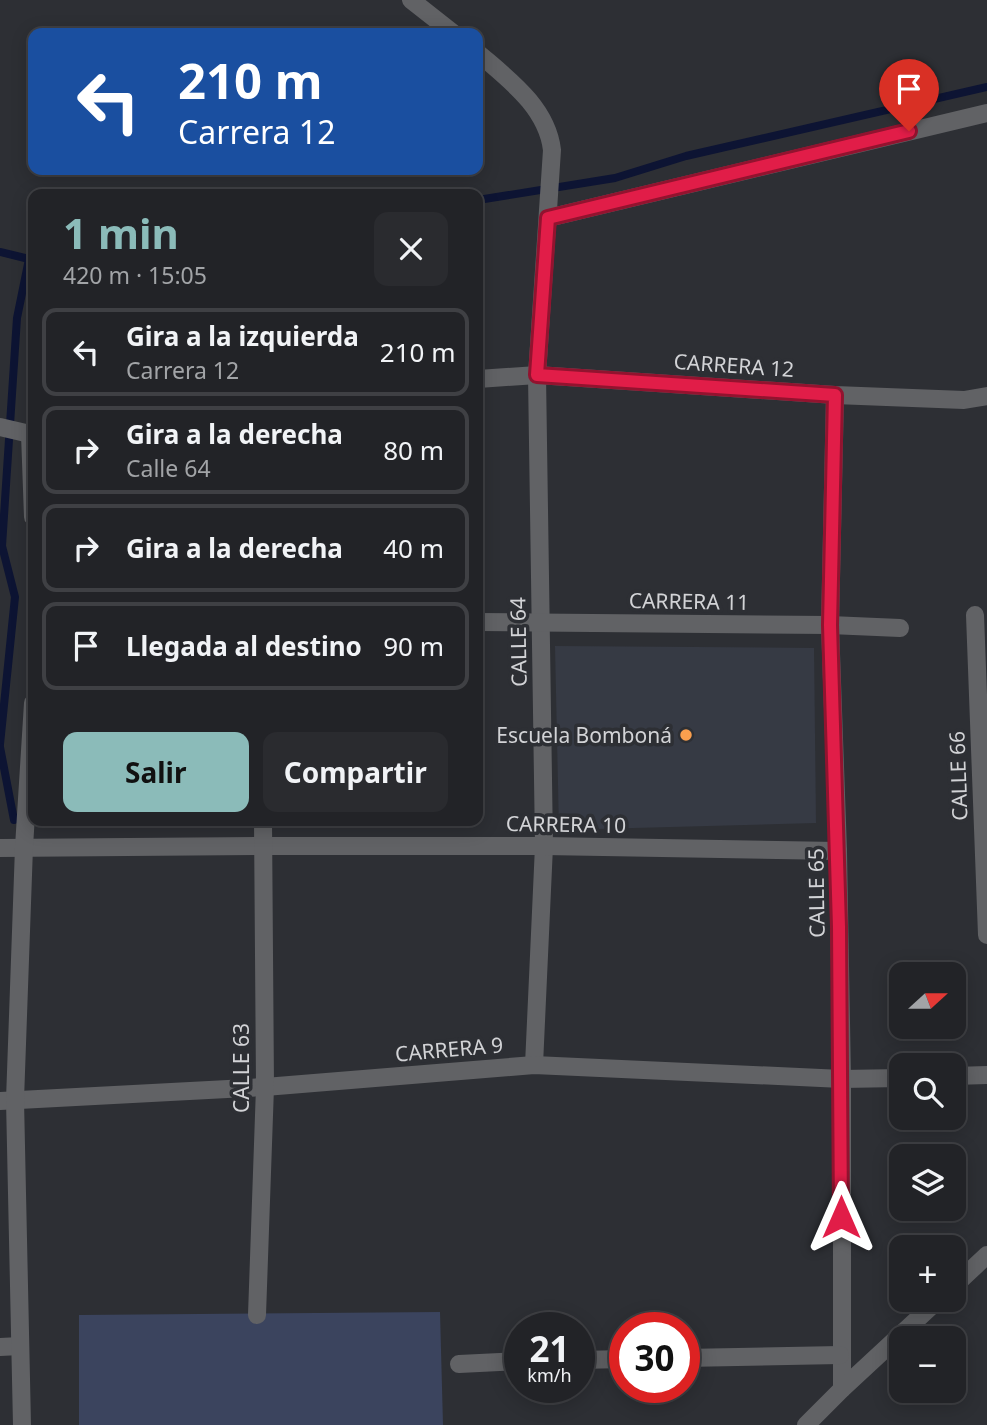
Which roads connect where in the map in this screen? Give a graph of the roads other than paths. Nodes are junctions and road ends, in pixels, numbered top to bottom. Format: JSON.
{"nodes":[{"id":1,"x":411,"y":0,"type":"edge"},
{"id":2,"x":447,"y":28,"type":"edge"},
{"id":3,"x":483,"y":57,"type":"edge"},
{"id":4,"x":987,"y":113,"type":"edge"},
{"id":5,"x":548,"y":215,"type":"junction"},
{"id":6,"x":537,"y":375,"type":"junction"},
{"id":7,"x":483,"y":379,"type":"edge"},
{"id":8,"x":835,"y":395,"type":"junction"},
{"id":9,"x":987,"y":396,"type":"edge"},
{"id":10,"x":0,"y":427,"type":"edge"},
{"id":11,"x":28,"y":434,"type":"edge"},
{"id":12,"x":975,"y":615,"type":"dead end"},
{"id":13,"x":483,"y":622,"type":"edge"},
{"id":14,"x":540,"y":622,"type":"junction"},
{"id":15,"x":830,"y":625,"type":"junction"},
{"id":16,"x":900,"y":628,"type":"dead end"},
{"id":17,"x":28,"y":783,"type":"edge"},
{"id":18,"x":262,"y":826,"type":"edge"},
{"id":19,"x":263,"y":846,"type":"junction"},
{"id":20,"x":544,"y":846,"type":"junction"},
{"id":21,"x":24,"y":847,"type":"junction"},
{"id":22,"x":0,"y":848,"type":"edge"},
{"id":23,"x":838,"y":851,"type":"junction"},
{"id":24,"x":987,"y":935,"type":"edge"},
{"id":25,"x":534,"y":1065,"type":"junction"},
{"id":26,"x":987,"y":1075,"type":"edge"},
{"id":27,"x":966,"y":1076,"type":"edge"},
{"id":28,"x":889,"y":1078,"type":"edge"},
{"id":29,"x":842,"y":1079,"type":"junction"},
{"id":30,"x":265,"y":1087,"type":"junction"},
{"id":31,"x":7,"y":1100,"type":"edge"},
{"id":32,"x":987,"y":1255,"type":"edge"},
{"id":33,"x":966,"y":1275,"type":"edge"},
{"id":34,"x":925,"y":1312,"type":"edge"},
{"id":35,"x":257,"y":1315,"type":"dead end"},
{"id":36,"x":20,"y":1346,"type":"junction"},
{"id":37,"x":0,"y":1347,"type":"edge"},
{"id":38,"x":840,"y":1355,"type":"junction"},
{"id":39,"x":700,"y":1358,"type":"edge"},
{"id":40,"x":504,"y":1363,"type":"edge"},
{"id":41,"x":459,"y":1364,"type":"dead end"},
{"id":42,"x":842,"y":1389,"type":"junction"},
{"id":43,"x":22,"y":1425,"type":"edge"},
{"id":44,"x":806,"y":1425,"type":"edge"}],
"edges":[{"from":1,"to":2,"type":"street"},
{"from":3,"to":5,"type":"street","name":"CALLE 64"},
{"from":4,"to":5,"type":"street"},
{"from":5,"to":6,"type":"street","name":"CALLE 64"},
{"from":6,"to":7,"type":"street","name":"CARRERA 12"},
{"from":6,"to":8,"type":"street","name":"CARRERA 12"},
{"from":6,"to":14,"type":"street","name":"CALLE 64"},
{"from":8,"to":9,"type":"street","name":"CARRERA 12"},
{"from":8,"to":15,"type":"street","name":"CALLE 65"},
{"from":10,"to":11,"type":"street"},
{"from":12,"to":24,"type":"street","name":"CALLE 66"},
{"from":13,"to":14,"type":"street","name":"CARRERA 11"},
{"from":14,"to":15,"type":"street","name":"CARRERA 11"},
{"from":14,"to":20,"type":"street","name":"CALLE 64"},
{"from":15,"to":16,"type":"street","name":"CARRERA 11"},
{"from":15,"to":23,"type":"street","name":"CALLE 65"},
{"from":17,"to":21,"type":"street"},
{"from":18,"to":19,"type":"street","name":"CALLE 63"},
{"from":19,"to":20,"type":"street","name":"CARRERA 10"},
{"from":19,"to":21,"type":"street","name":"CARRERA 10"},
{"from":19,"to":30,"type":"street","name":"CALLE 63"},
{"from":20,"to":23,"type":"street","name":"CARRERA 10"},
{"from":20,"to":25,"type":"street","name":"CALLE 64"},
{"from":21,"to":22,"type":"street","name":"CARRERA 10"},
{"from":21,"to":31,"type":"street"},
{"from":23,"to":29,"type":"street","name":"CALLE 65"},
{"from":25,"to":29,"type":"street","name":"CARRERA 9"},
{"from":25,"to":30,"type":"street","name":"CARRERA 9"},
{"from":26,"to":27,"type":"street"},
{"from":28,"to":29,"type":"street","name":"CARRERA 9"},
{"from":29,"to":38,"type":"street","name":"CALLE 65"},
{"from":30,"to":31,"type":"street","name":"CARRERA 9"},
{"from":30,"to":35,"type":"street","name":"CALLE 63"},
{"from":31,"to":36,"type":"street"},
{"from":32,"to":33,"type":"street"},
{"from":34,"to":42,"type":"street"},
{"from":36,"to":37,"type":"street"},
{"from":36,"to":43,"type":"street"},
{"from":38,"to":39,"type":"street"},
{"from":38,"to":42,"type":"street","name":"CALLE 65"},
{"from":40,"to":41,"type":"street"},
{"from":42,"to":44,"type":"street"}]}
